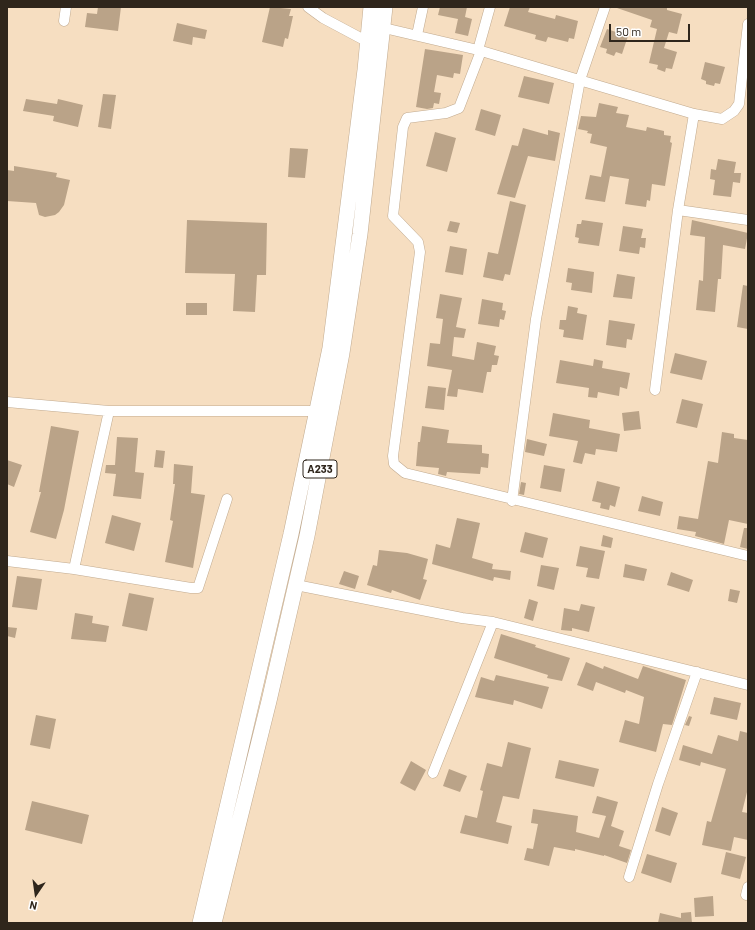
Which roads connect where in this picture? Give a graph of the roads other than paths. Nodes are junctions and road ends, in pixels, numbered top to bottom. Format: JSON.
{"nodes":[{"id":1,"x":66,"y":7,"type":"edge"},
{"id":2,"x":308,"y":7,"type":"edge"},
{"id":3,"x":370,"y":7,"type":"edge"},
{"id":4,"x":385,"y":7,"type":"edge"},
{"id":5,"x":423,"y":7,"type":"edge"},
{"id":6,"x":490,"y":7,"type":"edge"},
{"id":7,"x":605,"y":7,"type":"edge"},
{"id":8,"x":64,"y":21,"type":"dead end"},
{"id":9,"x":748,"y":24,"type":"edge"},
{"id":10,"x":384,"y":28,"type":"junction"},
{"id":11,"x":417,"y":35,"type":"junction"},
{"id":12,"x":368,"y":42,"type":"junction"},
{"id":13,"x":480,"y":50,"type":"junction"},
{"id":14,"x":580,"y":80,"type":"junction"},
{"id":15,"x":694,"y":114,"type":"junction"},
{"id":16,"x":678,"y":210,"type":"junction"},
{"id":17,"x":748,"y":220,"type":"edge"},
{"id":18,"x":655,"y":390,"type":"dead end"},
{"id":19,"x":7,"y":402,"type":"edge"},
{"id":20,"x":109,"y":411,"type":"junction"},
{"id":21,"x":317,"y":411,"type":"junction"},
{"id":22,"x":227,"y":499,"type":"dead end"},
{"id":23,"x":512,"y":501,"type":"junction"},
{"id":24,"x":748,"y":556,"type":"edge"},
{"id":25,"x":7,"y":561,"type":"edge"},
{"id":26,"x":74,"y":569,"type":"junction"},
{"id":27,"x":296,"y":585,"type":"junction"},
{"id":28,"x":493,"y":622,"type":"junction"},
{"id":29,"x":697,"y":672,"type":"junction"},
{"id":30,"x":748,"y":685,"type":"edge"},
{"id":31,"x":433,"y":773,"type":"dead end"},
{"id":32,"x":629,"y":877,"type":"dead end"},
{"id":33,"x":200,"y":923,"type":"edge"},
{"id":34,"x":214,"y":923,"type":"edge"}],
"edges":[{"from":1,"to":8,"type":"street"},
{"from":2,"to":12,"type":"street"},
{"from":3,"to":12,"type":"highway","number":"A233"},
{"from":4,"to":10,"type":"highway","number":"A233"},
{"from":5,"to":11,"type":"street"},
{"from":6,"to":13,"type":"street"},
{"from":7,"to":14,"type":"street"},
{"from":9,"to":15,"type":"street"},
{"from":10,"to":11,"type":"street"},
{"from":10,"to":27,"type":"highway","number":"A233"},
{"from":11,"to":13,"type":"street"},
{"from":12,"to":21,"type":"highway","number":"A233"},
{"from":13,"to":14,"type":"street"},
{"from":13,"to":23,"type":"street"},
{"from":14,"to":15,"type":"street"},
{"from":14,"to":23,"type":"street"},
{"from":15,"to":16,"type":"street"},
{"from":16,"to":17,"type":"street"},
{"from":16,"to":18,"type":"street"},
{"from":19,"to":20,"type":"street"},
{"from":20,"to":21,"type":"street"},
{"from":20,"to":26,"type":"street"},
{"from":21,"to":33,"type":"highway","number":"A233"},
{"from":22,"to":26,"type":"street"},
{"from":23,"to":24,"type":"street"},
{"from":25,"to":26,"type":"street"},
{"from":27,"to":28,"type":"street"},
{"from":27,"to":34,"type":"highway","number":"A233"},
{"from":28,"to":29,"type":"street"},
{"from":28,"to":31,"type":"street"},
{"from":29,"to":30,"type":"street"},
{"from":29,"to":32,"type":"street"}]}
